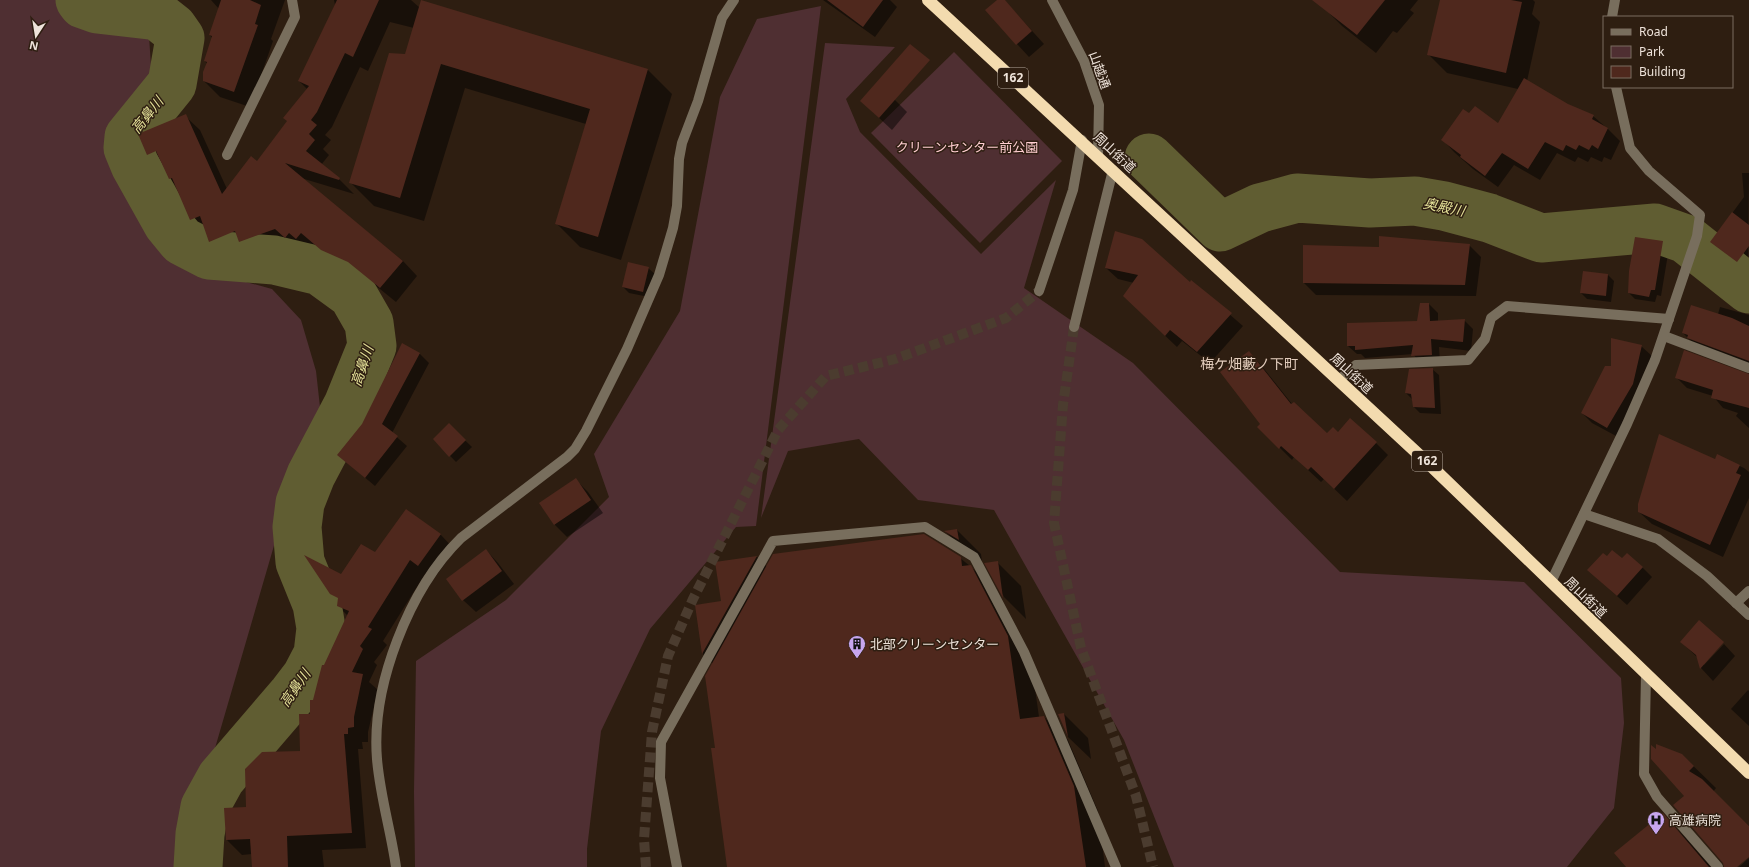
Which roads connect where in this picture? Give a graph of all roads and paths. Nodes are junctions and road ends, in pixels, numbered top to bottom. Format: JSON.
{"nodes":[{"id":1,"x":292,"y":0,"type":"edge"},
{"id":2,"x":734,"y":0,"type":"edge"},
{"id":3,"x":928,"y":0,"type":"edge"},
{"id":4,"x":1052,"y":0,"type":"edge"},
{"id":5,"x":1615,"y":0,"type":"edge"},
{"id":6,"x":1612,"y":16,"type":"edge"},
{"id":7,"x":1616,"y":88,"type":"edge"},
{"id":8,"x":1082,"y":140,"type":"junction"},
{"id":9,"x":227,"y":154,"type":"dead end"},
{"id":10,"x":1098,"y":156,"type":"junction"},
{"id":11,"x":1113,"y":170,"type":"junction"},
{"id":12,"x":1038,"y":292,"type":"tunnel mouth"},
{"id":13,"x":1669,"y":319,"type":"junction"},
{"id":14,"x":1074,"y":327,"type":"tunnel mouth"},
{"id":15,"x":1664,"y":336,"type":"junction"},
{"id":16,"x":1749,"y":368,"type":"edge"},
{"id":17,"x":1339,"y":380,"type":"junction"},
{"id":18,"x":1584,"y":514,"type":"junction"},
{"id":19,"x":1551,"y":582,"type":"junction"},
{"id":20,"x":1749,"y":591,"type":"edge"},
{"id":21,"x":1736,"y":603,"type":"junction"},
{"id":22,"x":1749,"y":615,"type":"edge"},
{"id":23,"x":1646,"y":674,"type":"junction"},
{"id":24,"x":1749,"y":773,"type":"edge"},
{"id":25,"x":396,"y":867,"type":"edge"},
{"id":26,"x":677,"y":867,"type":"edge"},
{"id":27,"x":1116,"y":867,"type":"edge"},
{"id":28,"x":1718,"y":867,"type":"edge"}],
"edges":[{"from":1,"to":9,"type":"street"},
{"from":2,"to":25,"type":"street"},
{"from":3,"to":8,"type":"highway","name":"周山街道","number":"162"},
{"from":4,"to":10,"type":"street","name":"山越通"},
{"from":5,"to":6,"type":"street"},
{"from":7,"to":13,"type":"street"},
{"from":8,"to":10,"type":"highway","name":"周山街道","number":"162"},
{"from":8,"to":12,"type":"street"},
{"from":10,"to":11,"type":"highway","name":"周山街道","number":"162"},
{"from":11,"to":14,"type":"street"},
{"from":11,"to":17,"type":"highway","name":"周山街道","number":"162"},
{"from":13,"to":15,"type":"street"},
{"from":13,"to":17,"type":"street"},
{"from":15,"to":16,"type":"street"},
{"from":15,"to":18,"type":"street"},
{"from":17,"to":19,"type":"highway","name":"周山街道","number":"162"},
{"from":18,"to":19,"type":"street"},
{"from":18,"to":21,"type":"street"},
{"from":19,"to":23,"type":"highway","name":"周山街道","number":"162"},
{"from":20,"to":21,"type":"street"},
{"from":21,"to":22,"type":"street"},
{"from":23,"to":24,"type":"highway","name":"周山街道","number":"162"},
{"from":23,"to":28,"type":"street"},
{"from":26,"to":27,"type":"street"}]}
